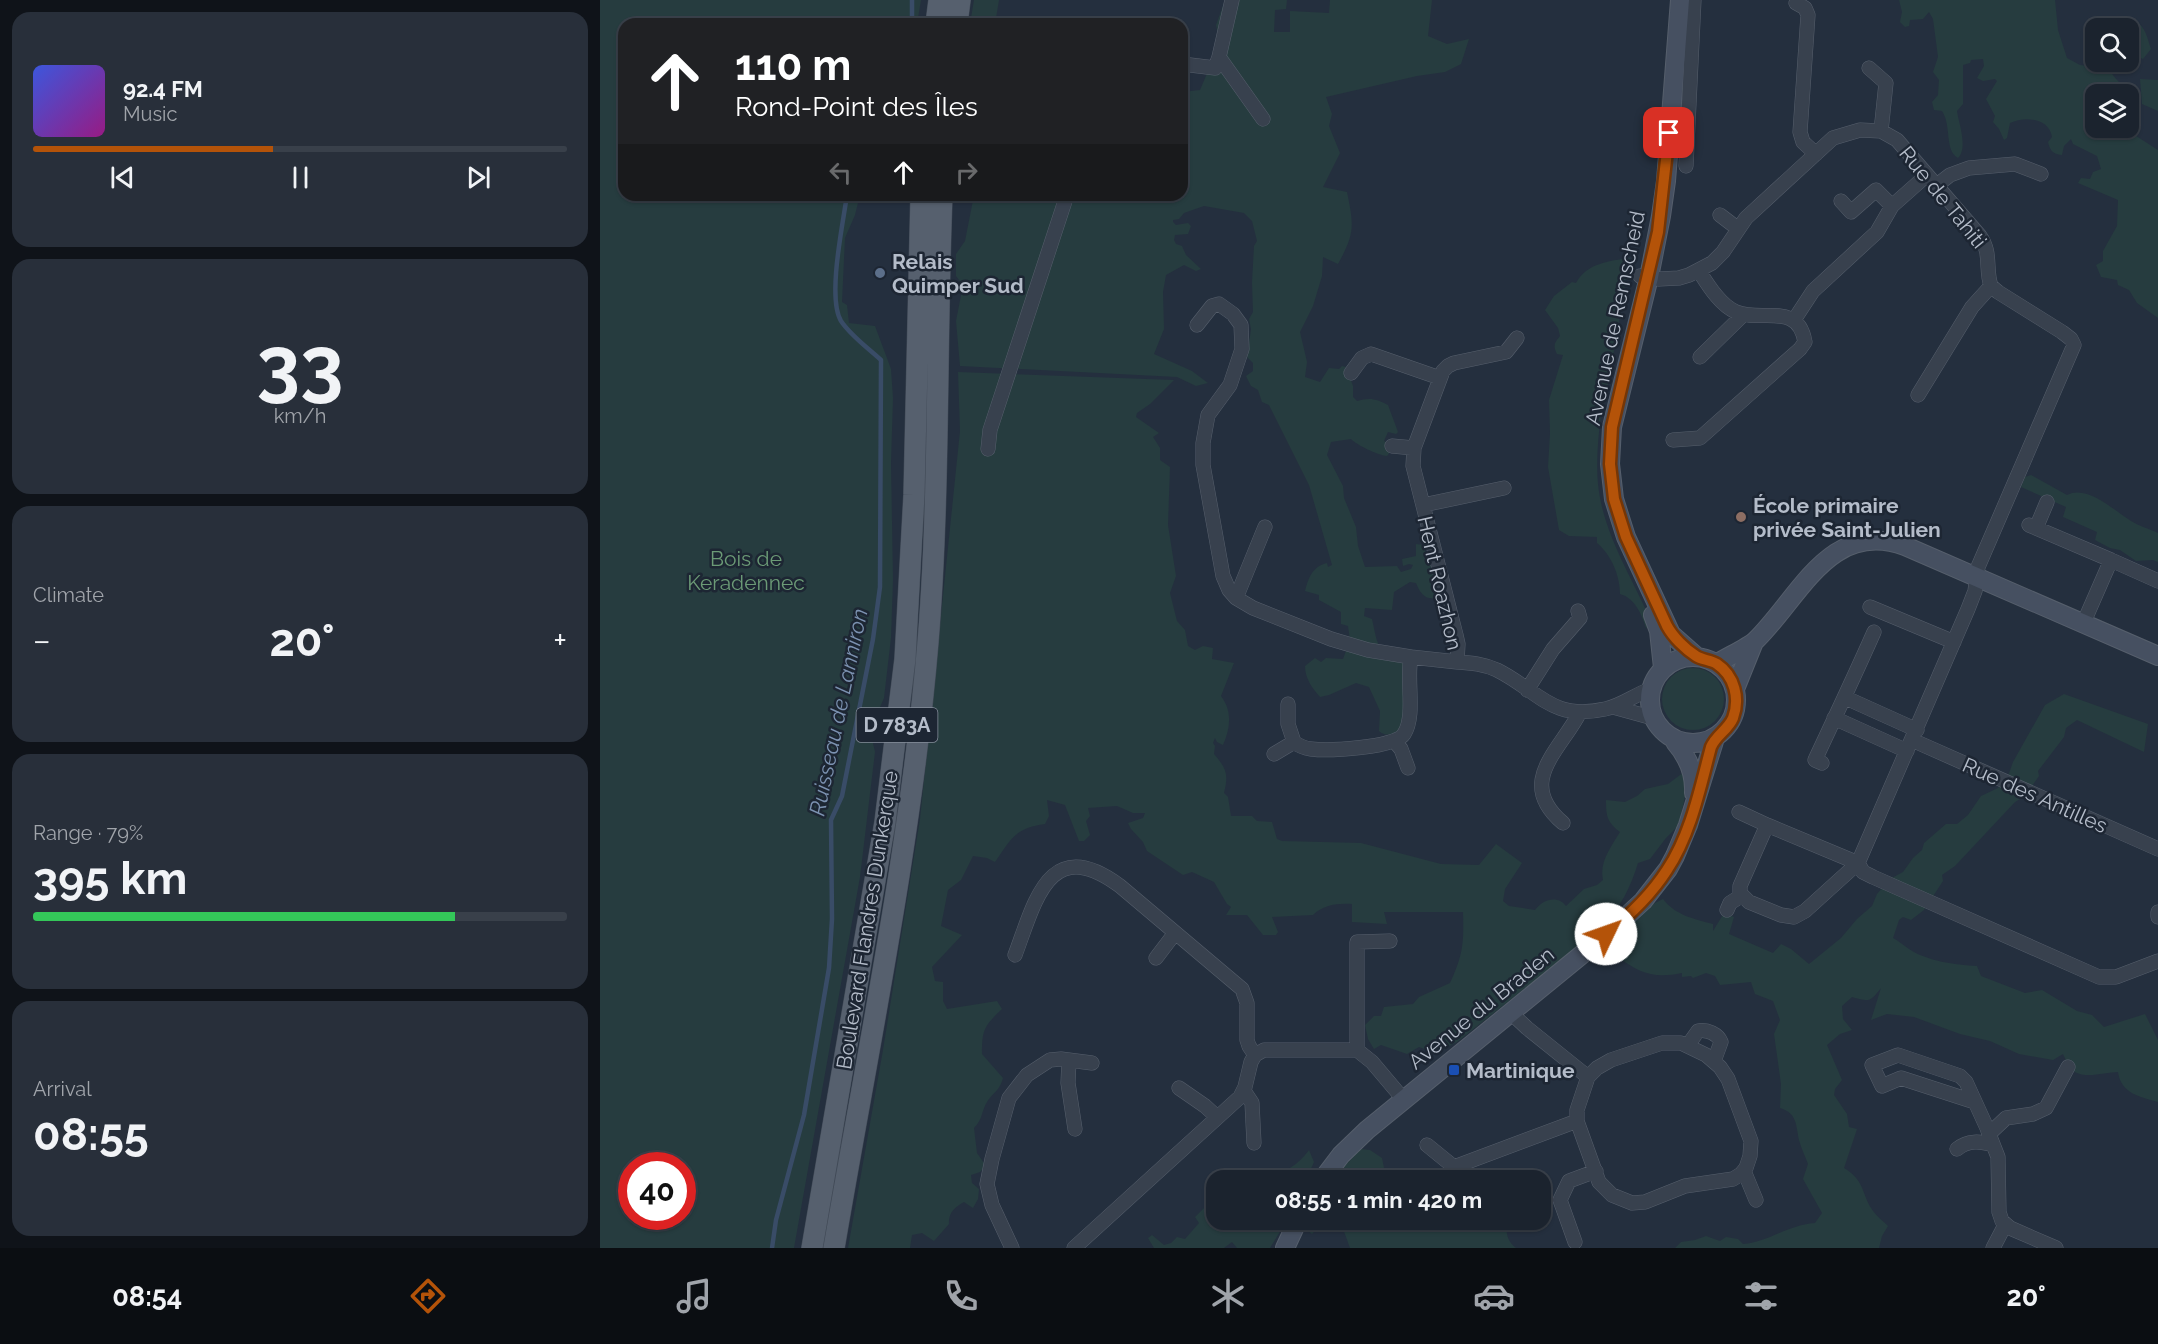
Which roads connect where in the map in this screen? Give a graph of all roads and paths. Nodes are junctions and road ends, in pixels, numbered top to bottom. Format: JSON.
{"nodes":[{"id":1,"x":939,"y":0,"type":"edge"},
{"id":2,"x":960,"y":0,"type":"edge"},
{"id":3,"x":1232,"y":0,"type":"edge"},
{"id":4,"x":1670,"y":0,"type":"edge"},
{"id":5,"x":1680,"y":0,"type":"edge"},
{"id":6,"x":1694,"y":0,"type":"edge"},
{"id":7,"x":1796,"y":3,"type":"dead end"},
{"id":8,"x":937,"y":18,"type":"edge"},
{"id":9,"x":958,"y":18,"type":"edge"},
{"id":10,"x":1219,"y":57,"type":"junction"},
{"id":11,"x":1188,"y":65,"type":"edge"},
{"id":12,"x":1869,"y":68,"type":"dead end"},
{"id":13,"x":1263,"y":119,"type":"dead end"},
{"id":14,"x":1881,"y":131,"type":"junction"},
{"id":15,"x":1688,"y":134,"type":"junction"},
{"id":16,"x":1664,"y":145,"type":"junction"},
{"id":17,"x":1816,"y":154,"type":"junction"},
{"id":18,"x":1686,"y":166,"type":"dead end"},
{"id":19,"x":2041,"y":174,"type":"dead end"},
{"id":20,"x":1927,"y":175,"type":"junction"},
{"id":21,"x":1937,"y":185,"type":"junction"},
{"id":22,"x":921,"y":201,"type":"edge"},
{"id":23,"x":942,"y":201,"type":"edge"},
{"id":24,"x":1064,"y":201,"type":"edge"},
{"id":25,"x":1841,"y":201,"type":"dead end"},
{"id":26,"x":1892,"y":206,"type":"junction"},
{"id":27,"x":1720,"y":214,"type":"dead end"},
{"id":28,"x":1737,"y":228,"type":"junction"},
{"id":29,"x":1699,"y":271,"type":"junction"},
{"id":30,"x":1644,"y":276,"type":"junction"},
{"id":31,"x":1991,"y":286,"type":"junction"},
{"id":32,"x":1744,"y":314,"type":"junction"},
{"id":33,"x":1794,"y":320,"type":"junction"},
{"id":34,"x":1197,"y":325,"type":"dead end"},
{"id":35,"x":1517,"y":338,"type":"dead end"},
{"id":36,"x":1700,"y":357,"type":"dead end"},
{"id":37,"x":1352,"y":373,"type":"dead end"},
{"id":38,"x":1440,"y":378,"type":"junction"},
{"id":39,"x":1918,"y":395,"type":"dead end"},
{"id":40,"x":1673,"y":440,"type":"dead end"},
{"id":41,"x":1392,"y":446,"type":"dead end"},
{"id":42,"x":1414,"y":448,"type":"junction"},
{"id":43,"x":988,"y":449,"type":"dead end"},
{"id":44,"x":1504,"y":488,"type":"dead end"},
{"id":45,"x":2047,"y":501,"type":"dead end"},
{"id":46,"x":1423,"y":505,"type":"junction"},
{"id":47,"x":1266,"y":527,"type":"dead end"},
{"id":48,"x":2111,"y":560,"type":"junction"},
{"id":49,"x":1978,"y":577,"type":"junction"},
{"id":50,"x":2158,"y":581,"type":"edge"},
{"id":51,"x":1236,"y":598,"type":"junction"},
{"id":52,"x":1870,"y":607,"type":"dead end"},
{"id":53,"x":1578,"y":611,"type":"dead end"},
{"id":54,"x":2083,"y":624,"type":"junction"},
{"id":55,"x":1874,"y":632,"type":"dead end"},
{"id":56,"x":1754,"y":642,"type":"junction"},
{"id":57,"x":1954,"y":642,"type":"junction"},
{"id":58,"x":2158,"y":656,"type":"edge"},
{"id":59,"x":1411,"y":657,"type":"junction"},
{"id":60,"x":1697,"y":657,"type":"junction"},
{"id":61,"x":1457,"y":662,"type":"junction"},
{"id":62,"x":1716,"y":664,"type":"junction"},
{"id":63,"x":1663,"y":668,"type":"junction"},
{"id":64,"x":1651,"y":689,"type":"junction"},
{"id":65,"x":1735,"y":689,"type":"junction"},
{"id":66,"x":1527,"y":690,"type":"junction"},
{"id":67,"x":1846,"y":698,"type":"junction"},
{"id":68,"x":1288,"y":704,"type":"dead end"},
{"id":69,"x":1613,"y":707,"type":"junction"},
{"id":70,"x":1580,"y":712,"type":"junction"},
{"id":71,"x":1653,"y":718,"type":"junction"},
{"id":72,"x":1834,"y":718,"type":"junction"},
{"id":73,"x":1715,"y":738,"type":"junction"},
{"id":74,"x":1912,"y":740,"type":"junction"},
{"id":75,"x":1294,"y":742,"type":"junction"},
{"id":76,"x":1395,"y":742,"type":"junction"},
{"id":77,"x":1676,"y":742,"type":"junction"},
{"id":78,"x":1275,"y":754,"type":"dead end"},
{"id":79,"x":1822,"y":763,"type":"dead end"},
{"id":80,"x":1408,"y":768,"type":"dead end"},
{"id":81,"x":1694,"y":804,"type":"junction"},
{"id":82,"x":1739,"y":812,"type":"dead end"},
{"id":83,"x":1563,"y":822,"type":"dead end"},
{"id":84,"x":1767,"y":825,"type":"junction"},
{"id":85,"x":2158,"y":849,"type":"edge"},
{"id":86,"x":1858,"y":863,"type":"junction"},
{"id":87,"x":1741,"y":896,"type":"junction"},
{"id":88,"x":1727,"y":910,"type":"dead end"},
{"id":89,"x":1175,"y":933,"type":"junction"},
{"id":90,"x":1390,"y":941,"type":"dead end"},
{"id":91,"x":1015,"y":955,"type":"dead end"},
{"id":92,"x":1156,"y":958,"type":"dead end"},
{"id":93,"x":2158,"y":961,"type":"edge"},
{"id":94,"x":1511,"y":1013,"type":"junction"},
{"id":95,"x":1688,"y":1045,"type":"junction"},
{"id":96,"x":1357,"y":1050,"type":"junction"},
{"id":97,"x":1255,"y":1055,"type":"junction"},
{"id":98,"x":1070,"y":1060,"type":"junction"},
{"id":99,"x":1714,"y":1061,"type":"junction"},
{"id":100,"x":1092,"y":1063,"type":"dead end"},
{"id":101,"x":2068,"y":1067,"type":"dead end"},
{"id":102,"x":1588,"y":1077,"type":"junction"},
{"id":103,"x":1179,"y":1088,"type":"dead end"},
{"id":104,"x":1244,"y":1091,"type":"junction"},
{"id":105,"x":1404,"y":1100,"type":"junction"},
{"id":106,"x":1975,"y":1102,"type":"junction"},
{"id":107,"x":1216,"y":1118,"type":"junction"},
{"id":108,"x":1577,"y":1121,"type":"junction"},
{"id":109,"x":1075,"y":1129,"type":"dead end"},
{"id":110,"x":1991,"y":1139,"type":"junction"},
{"id":111,"x":1254,"y":1143,"type":"dead end"},
{"id":112,"x":1427,"y":1145,"type":"dead end"},
{"id":113,"x":1956,"y":1149,"type":"dead end"},
{"id":114,"x":1331,"y":1170,"type":"edge"},
{"id":115,"x":1596,"y":1171,"type":"junction"},
{"id":116,"x":1744,"y":1171,"type":"junction"},
{"id":117,"x":1756,"y":1200,"type":"dead end"},
{"id":118,"x":2005,"y":1225,"type":"junction"},
{"id":119,"x":1293,"y":1230,"type":"edge"},
{"id":120,"x":1575,"y":1242,"type":"dead end"},
{"id":121,"x":812,"y":1248,"type":"edge"},
{"id":122,"x":834,"y":1248,"type":"edge"},
{"id":123,"x":1012,"y":1248,"type":"edge"},
{"id":124,"x":1074,"y":1248,"type":"edge"},
{"id":125,"x":1285,"y":1248,"type":"edge"},
{"id":126,"x":1993,"y":1248,"type":"edge"},
{"id":127,"x":2056,"y":1248,"type":"edge"}],
"edges":[{"from":1,"to":8,"type":"main road"},
{"from":2,"to":9,"type":"main road"},
{"from":3,"to":10,"type":"street"},
{"from":4,"to":16,"type":"street","name":"Avenue de Remscheid"},
{"from":5,"to":16,"type":"street","name":"Avenue de Remscheid"},
{"from":6,"to":15,"type":"street"},
{"from":7,"to":17,"type":"street"},
{"from":10,"to":11,"type":"street"},
{"from":10,"to":13,"type":"street"},
{"from":12,"to":14,"type":"street"},
{"from":14,"to":17,"type":"street","name":"Rue de Tahiti"},
{"from":14,"to":20,"type":"street","name":"Rue de Tahiti"},
{"from":15,"to":16,"type":"street"},
{"from":15,"to":18,"type":"street"},
{"from":16,"to":30,"type":"street","name":"Avenue de Remscheid"},
{"from":17,"to":28,"type":"street","name":"Rue de Tahiti"},
{"from":19,"to":21,"type":"street"},
{"from":20,"to":21,"type":"street","name":"Rue de Tahiti"},
{"from":20,"to":26,"type":"street"},
{"from":21,"to":31,"type":"street","name":"Rue de Tahiti"},
{"from":22,"to":121,"type":"main road","name":"Boulevard Flandres Dunkerque","number":"D 783A"},
{"from":23,"to":122,"type":"main road","name":"Boulevard Flandres Dunkerque","number":"D 783A"},
{"from":24,"to":43,"type":"street"},
{"from":25,"to":26,"type":"street"},
{"from":26,"to":33,"type":"street"},
{"from":27,"to":28,"type":"street"},
{"from":28,"to":29,"type":"street","name":"Rue de Tahiti"},
{"from":29,"to":30,"type":"street","name":"Rue de Tahiti"},
{"from":29,"to":32,"type":"street"},
{"from":30,"to":60,"type":"street","name":"Avenue de Remscheid"},
{"from":30,"to":63,"type":"street","name":"Avenue de Remscheid"},
{"from":31,"to":39,"type":"street"},
{"from":31,"to":49,"type":"street"},
{"from":32,"to":33,"type":"street"},
{"from":32,"to":36,"type":"street"},
{"from":33,"to":40,"type":"street"},
{"from":34,"to":51,"type":"street"},
{"from":35,"to":38,"type":"street"},
{"from":37,"to":38,"type":"street"},
{"from":38,"to":42,"type":"street","name":"Hent Roazhon"},
{"from":41,"to":42,"type":"street"},
{"from":42,"to":46,"type":"street","name":"Hent Roazhon"},
{"from":44,"to":46,"type":"street","name":"Hent Roazhon"},
{"from":45,"to":48,"type":"street"},
{"from":46,"to":61,"type":"street","name":"Hent Roazhon"},
{"from":47,"to":51,"type":"street"},
{"from":48,"to":50,"type":"street"},
{"from":48,"to":54,"type":"street"},
{"from":49,"to":54,"type":"street"},
{"from":49,"to":56,"type":"street"},
{"from":49,"to":57,"type":"street"},
{"from":51,"to":59,"type":"street","name":"Hent Roazhon"},
{"from":52,"to":57,"type":"street"},
{"from":53,"to":66,"type":"street"},
{"from":54,"to":58,"type":"street"},
{"from":55,"to":67,"type":"street"},
{"from":56,"to":62,"type":"street"},
{"from":56,"to":65,"type":"street"},
{"from":57,"to":74,"type":"street"},
{"from":59,"to":61,"type":"street","name":"Hent Roazhon"},
{"from":59,"to":76,"type":"street"},
{"from":60,"to":62,"type":"street"},
{"from":60,"to":63,"type":"street"},
{"from":61,"to":66,"type":"street","name":"Hent Roazhon"},
{"from":62,"to":65,"type":"street"},
{"from":63,"to":64,"type":"street"},
{"from":64,"to":69,"type":"street","name":"Hent Roazhon"},
{"from":64,"to":71,"type":"street"},
{"from":65,"to":73,"type":"street"},
{"from":66,"to":70,"type":"street","name":"Hent Roazhon"},
{"from":67,"to":72,"type":"street"},
{"from":67,"to":74,"type":"street"},
{"from":68,"to":75,"type":"street"},
{"from":69,"to":70,"type":"street","name":"Hent Roazhon"},
{"from":69,"to":71,"type":"street","name":"Hent Roazhon"},
{"from":70,"to":83,"type":"street"},
{"from":71,"to":77,"type":"street"},
{"from":72,"to":74,"type":"street"},
{"from":72,"to":79,"type":"street"},
{"from":73,"to":77,"type":"street"},
{"from":73,"to":81,"type":"street","name":"Avenue du Braden"},
{"from":74,"to":85,"type":"street","name":"Rue des Antilles"},
{"from":74,"to":86,"type":"street"},
{"from":75,"to":76,"type":"street"},
{"from":75,"to":78,"type":"street"},
{"from":76,"to":80,"type":"street"},
{"from":77,"to":81,"type":"street","name":"Avenue du Braden"},
{"from":81,"to":94,"type":"street","name":"Avenue du Braden"},
{"from":82,"to":84,"type":"street"},
{"from":84,"to":86,"type":"street"},
{"from":84,"to":87,"type":"street"},
{"from":86,"to":87,"type":"street"},
{"from":86,"to":93,"type":"street"},
{"from":87,"to":88,"type":"street"},
{"from":89,"to":91,"type":"street"},
{"from":89,"to":92,"type":"street"},
{"from":89,"to":97,"type":"street"},
{"from":90,"to":96,"type":"street"},
{"from":94,"to":102,"type":"street"},
{"from":94,"to":105,"type":"street","name":"Avenue du Braden"},
{"from":95,"to":99,"type":"street"},
{"from":95,"to":99,"type":"street"},
{"from":95,"to":102,"type":"street"},
{"from":96,"to":97,"type":"street"},
{"from":96,"to":105,"type":"street"},
{"from":97,"to":104,"type":"street"},
{"from":98,"to":100,"type":"street"},
{"from":98,"to":109,"type":"street"},
{"from":98,"to":123,"type":"street"},
{"from":99,"to":116,"type":"street"},
{"from":101,"to":110,"type":"street"},
{"from":102,"to":108,"type":"street"},
{"from":103,"to":107,"type":"street"},
{"from":104,"to":107,"type":"street"},
{"from":104,"to":111,"type":"street"},
{"from":105,"to":114,"type":"street","name":"Avenue du Braden"},
{"from":106,"to":106,"type":"street"},
{"from":106,"to":110,"type":"street"},
{"from":107,"to":124,"type":"street"},
{"from":108,"to":112,"type":"street"},
{"from":108,"to":115,"type":"street"},
{"from":110,"to":113,"type":"street"},
{"from":110,"to":118,"type":"street"},
{"from":115,"to":116,"type":"street"},
{"from":115,"to":120,"type":"street"},
{"from":116,"to":117,"type":"street"},
{"from":118,"to":126,"type":"street"},
{"from":118,"to":127,"type":"street"},
{"from":119,"to":125,"type":"street"}]}
